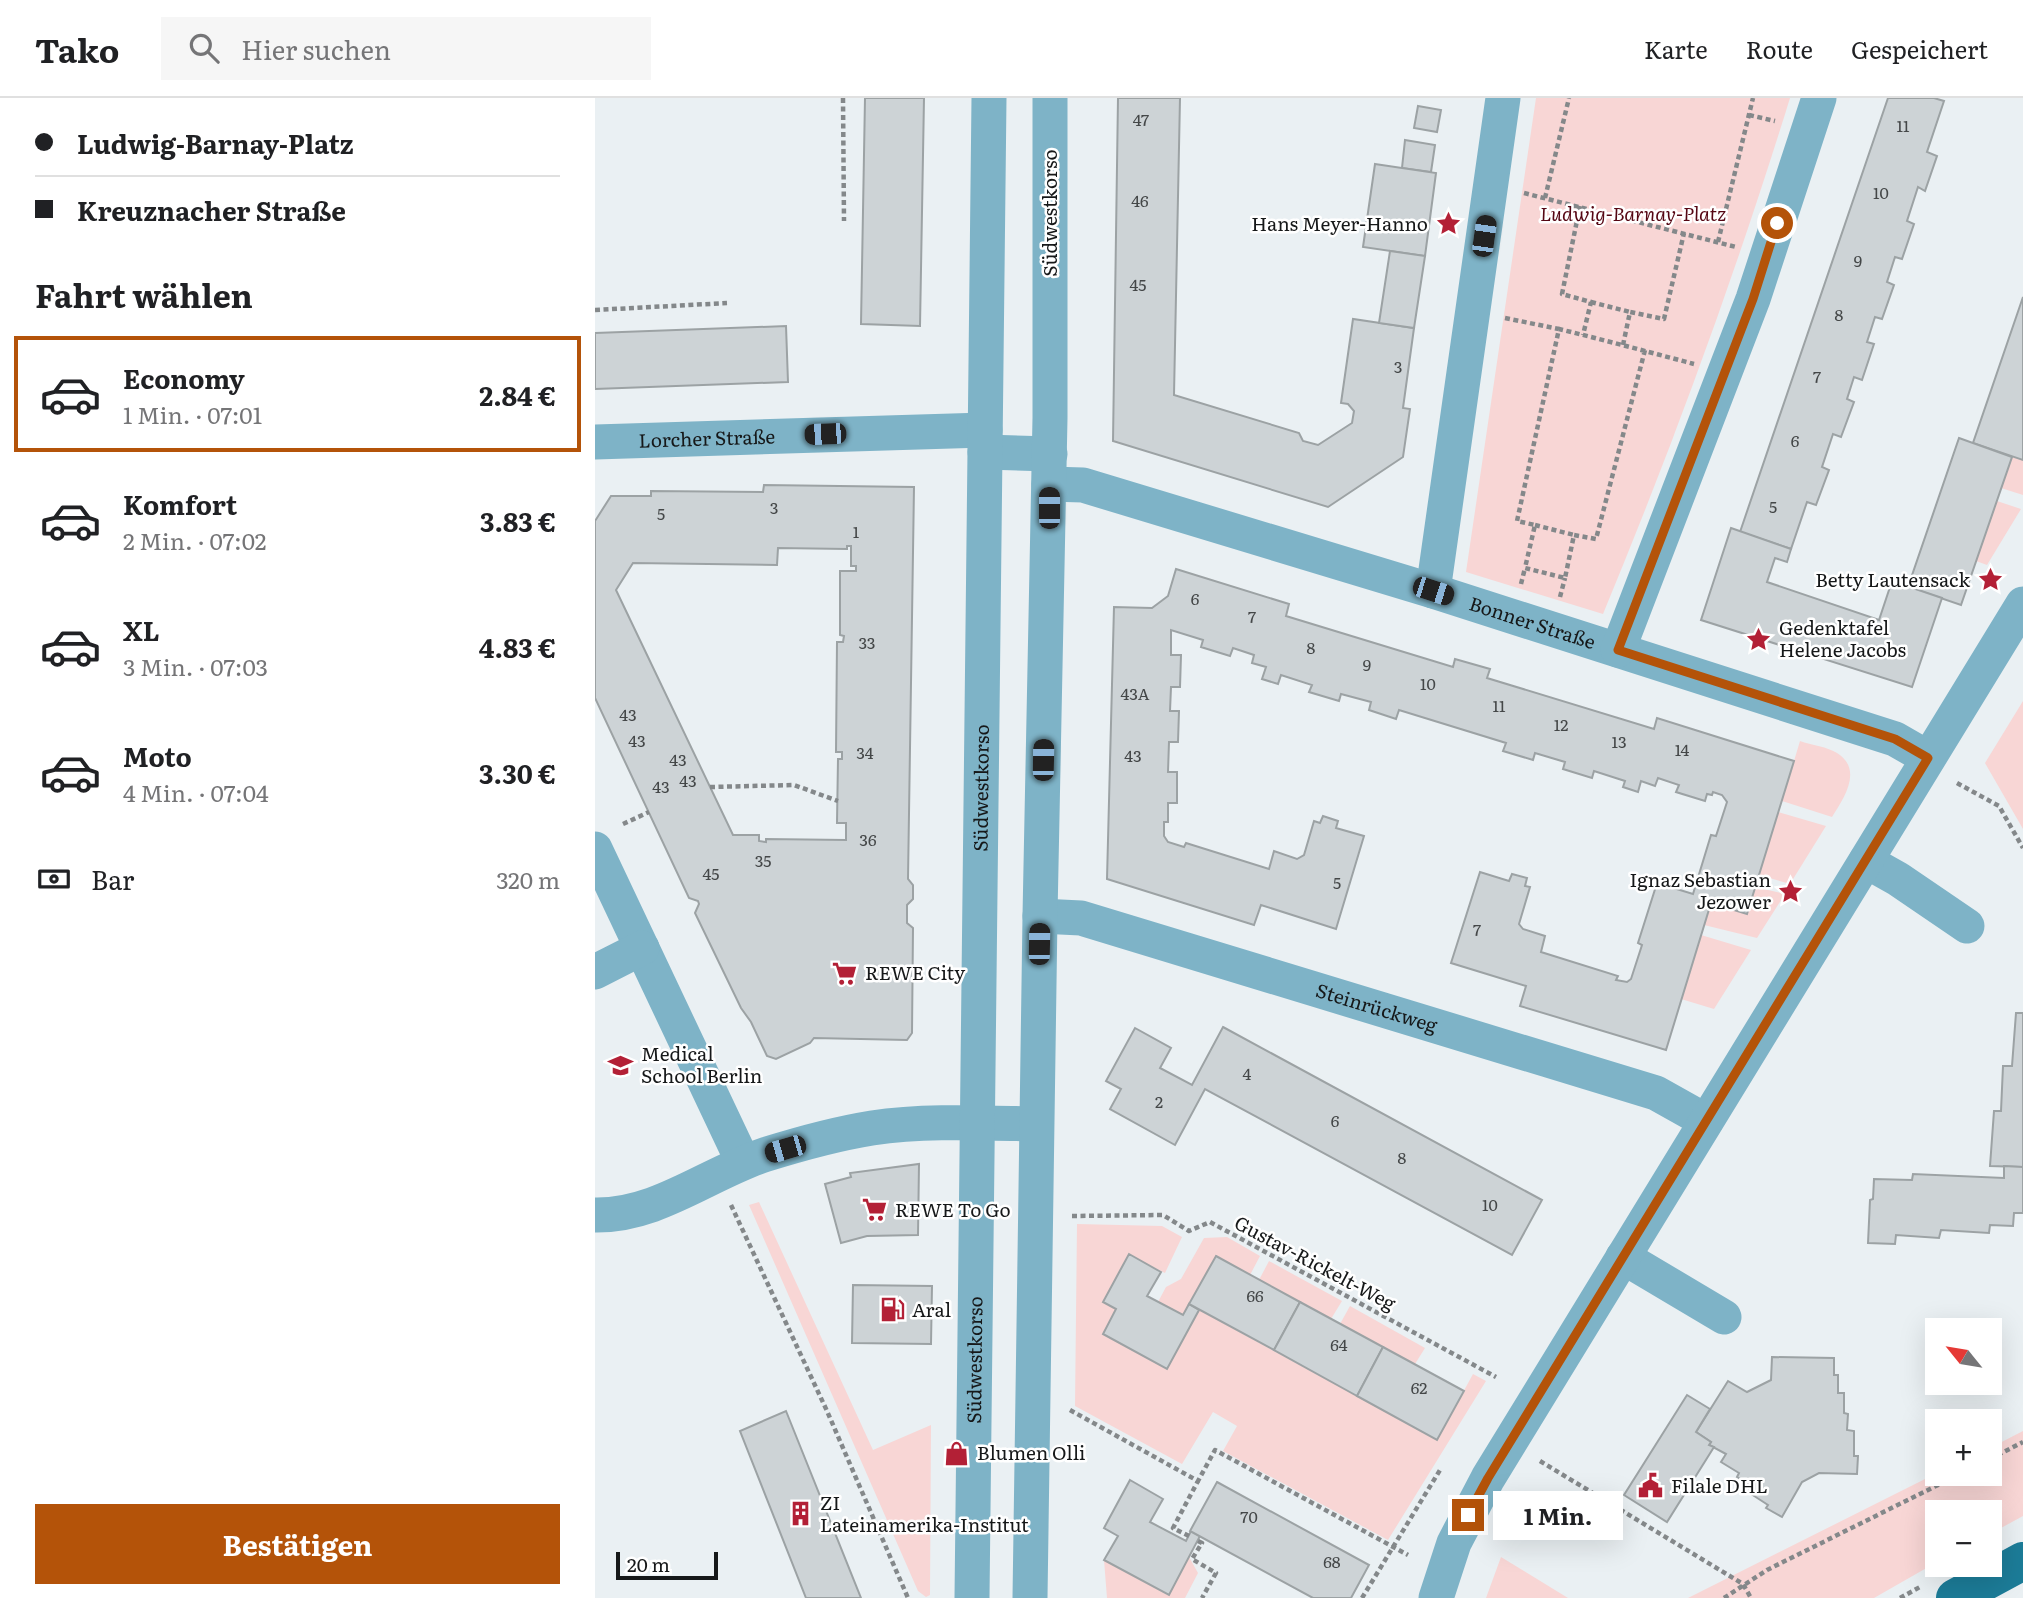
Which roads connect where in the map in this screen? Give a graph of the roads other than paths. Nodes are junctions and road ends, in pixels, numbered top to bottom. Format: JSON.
{"nodes":[{"id":1,"x":989,"y":98,"type":"edge"},
{"id":2,"x":1050,"y":98,"type":"edge"},
{"id":3,"x":1503,"y":98,"type":"edge"},
{"id":4,"x":1819,"y":98,"type":"edge"},
{"id":5,"x":985,"y":441,"type":"junction"},
{"id":6,"x":595,"y":442,"type":"edge"},
{"id":7,"x":1049,"y":469,"type":"junction"},
{"id":8,"x":1433,"y":591,"type":"junction"},
{"id":9,"x":2023,"y":604,"type":"edge"},
{"id":10,"x":1618,"y":650,"type":"junction"},
{"id":11,"x":1928,"y":758,"type":"junction"},
{"id":12,"x":595,"y":849,"type":"edge"},
{"id":13,"x":1866,"y":861,"type":"junction"},
{"id":14,"x":1040,"y":916,"type":"junction"},
{"id":15,"x":1968,"y":926,"type":"dead end"},
{"id":16,"x":642,"y":948,"type":"junction"},
{"id":17,"x":595,"y":972,"type":"edge"},
{"id":18,"x":1706,"y":1121,"type":"junction"},
{"id":19,"x":978,"y":1122,"type":"junction"},
{"id":20,"x":1037,"y":1124,"type":"junction"},
{"id":21,"x":743,"y":1162,"type":"junction"},
{"id":22,"x":595,"y":1215,"type":"edge"},
{"id":23,"x":1623,"y":1257,"type":"junction"},
{"id":24,"x":1724,"y":1317,"type":"dead end"},
{"id":25,"x":2023,"y":1561,"type":"edge"},
{"id":26,"x":972,"y":1598,"type":"edge"},
{"id":27,"x":1030,"y":1598,"type":"edge"},
{"id":28,"x":1436,"y":1598,"type":"edge"},
{"id":29,"x":1955,"y":1598,"type":"edge"}],
"edges":[{"from":1,"to":5,"type":"street","name":"Südwestkorso"},
{"from":2,"to":7,"type":"street","name":"Südwestkorso"},
{"from":3,"to":8,"type":"street"},
{"from":4,"to":10,"type":"street"},
{"from":5,"to":6,"type":"street","name":"Lorcher Straße"},
{"from":5,"to":7,"type":"street"},
{"from":5,"to":19,"type":"street","name":"Südwestkorso"},
{"from":7,"to":8,"type":"street","name":"Bonner Straße"},
{"from":7,"to":14,"type":"street","name":"Südwestkorso"},
{"from":8,"to":10,"type":"street","name":"Bonner Straße"},
{"from":9,"to":11,"type":"street"},
{"from":10,"to":11,"type":"street","name":"Bonner Straße"},
{"from":11,"to":13,"type":"street"},
{"from":12,"to":16,"type":"street"},
{"from":13,"to":15,"type":"street"},
{"from":13,"to":18,"type":"street"},
{"from":14,"to":18,"type":"street","name":"Steinrückweg"},
{"from":14,"to":20,"type":"street","name":"Südwestkorso"},
{"from":16,"to":17,"type":"street"},
{"from":16,"to":21,"type":"street"},
{"from":18,"to":23,"type":"street"},
{"from":19,"to":20,"type":"street"},
{"from":19,"to":21,"type":"street"},
{"from":19,"to":26,"type":"street","name":"Südwestkorso"},
{"from":20,"to":27,"type":"street","name":"Südwestkorso"},
{"from":21,"to":22,"type":"street"},
{"from":23,"to":24,"type":"street"},
{"from":23,"to":28,"type":"street"},
{"from":25,"to":29,"type":"main road"}]}
